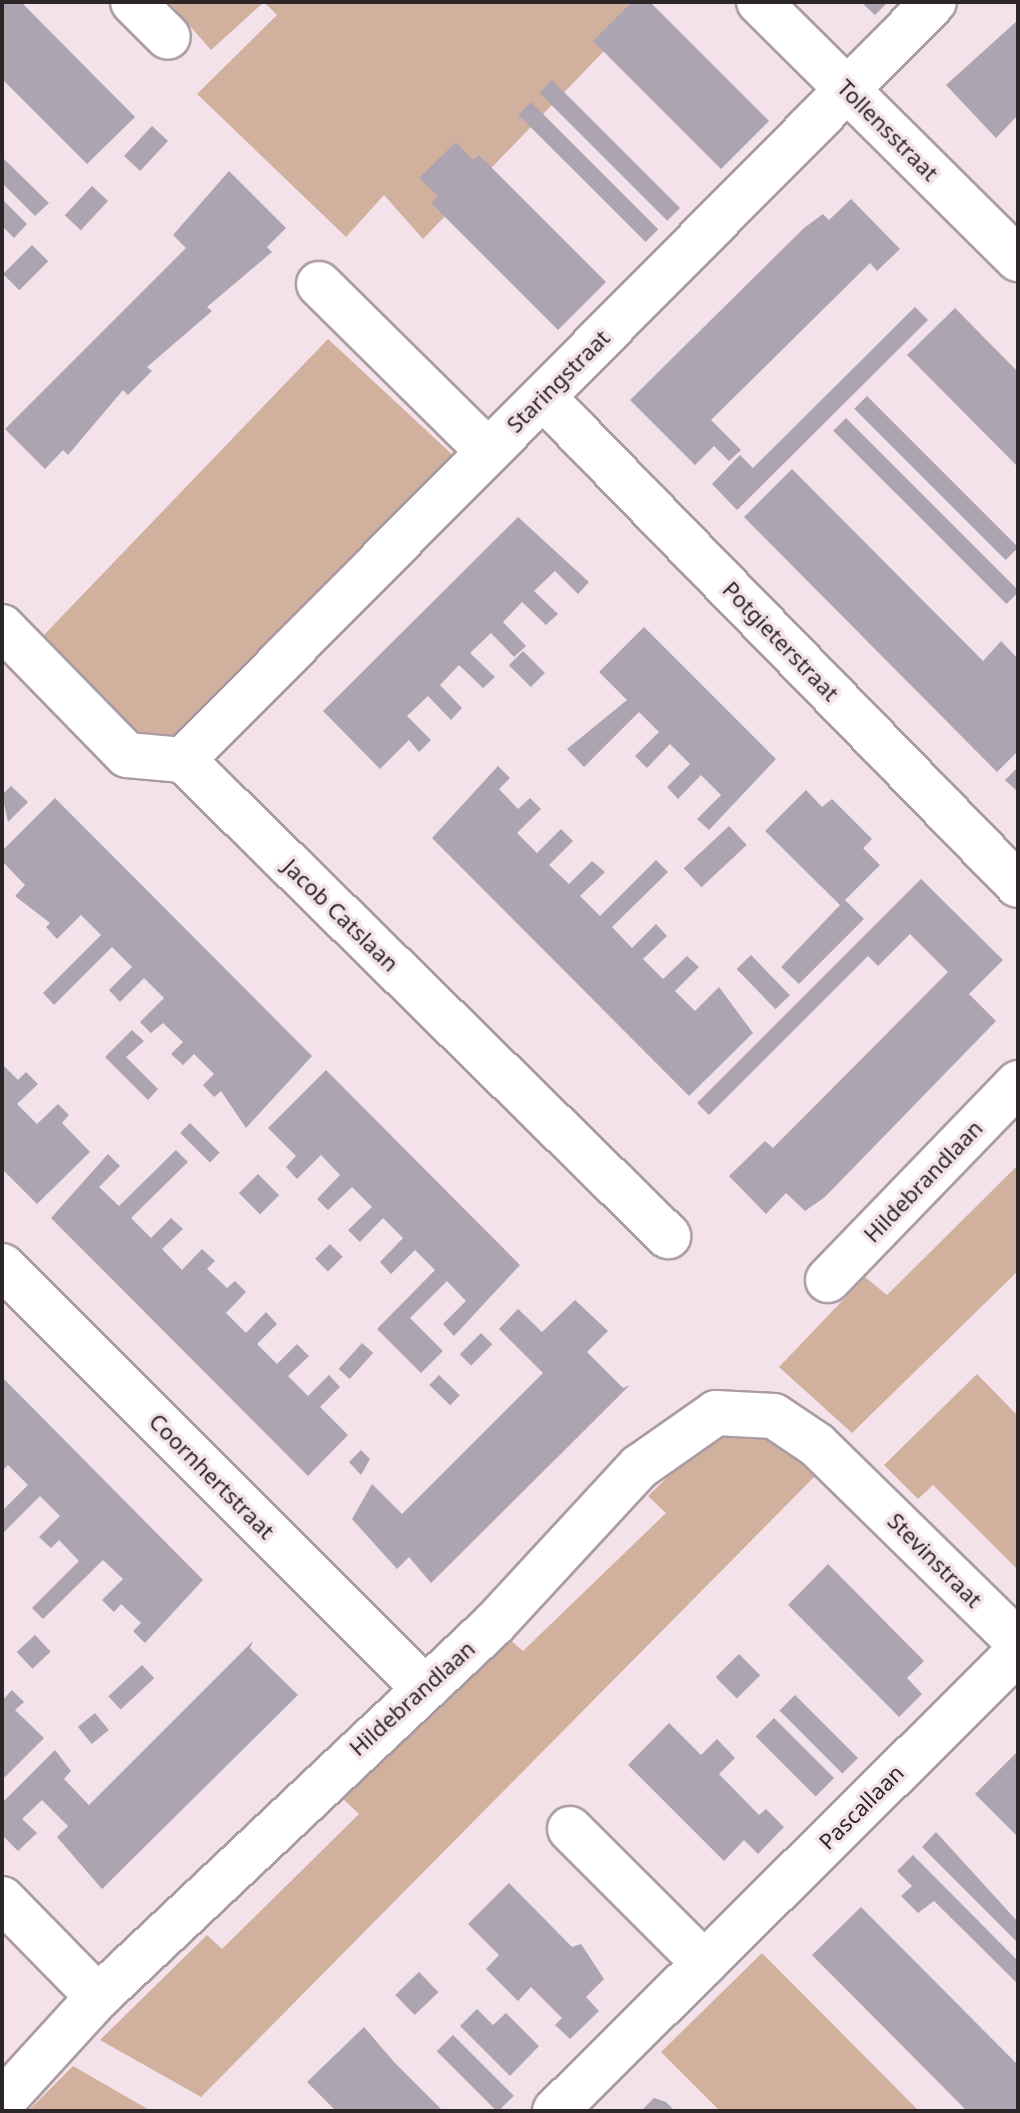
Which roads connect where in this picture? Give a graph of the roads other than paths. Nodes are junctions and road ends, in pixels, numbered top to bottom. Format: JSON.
{"nodes":[{"id":1,"x":133,"y":2,"type":"edge"},
{"id":2,"x":759,"y":2,"type":"edge"},
{"id":3,"x":934,"y":2,"type":"edge"},
{"id":4,"x":168,"y":37,"type":"dead end"},
{"id":5,"x":847,"y":89,"type":"junction"},
{"id":6,"x":1018,"y":259,"type":"edge"},
{"id":7,"x":319,"y":284,"type":"dead end"},
{"id":8,"x":543,"y":397,"type":"junction"},
{"id":9,"x":488,"y":451,"type":"junction"},
{"id":10,"x":2,"y":627,"type":"edge"},
{"id":11,"x":183,"y":760,"type":"junction"},
{"id":12,"x":1018,"y":885,"type":"edge"},
{"id":13,"x":1018,"y":1083,"type":"edge"},
{"id":14,"x":668,"y":1236,"type":"dead end"},
{"id":15,"x":2,"y":1266,"type":"edge"},
{"id":16,"x":828,"y":1280,"type":"dead end"},
{"id":17,"x":853,"y":1477,"type":"joint"},
{"id":18,"x":1018,"y":1642,"type":"edge"},
{"id":19,"x":1018,"y":1652,"type":"edge"},
{"id":20,"x":422,"y":1686,"type":"junction"},
{"id":21,"x":570,"y":1829,"type":"dead end"},
{"id":22,"x":2,"y":1899,"type":"edge"},
{"id":23,"x":704,"y":1963,"type":"junction"},
{"id":24,"x":98,"y":1997,"type":"junction"},
{"id":25,"x":2,"y":2102,"type":"edge"},
{"id":26,"x":555,"y":2111,"type":"edge"}],
"edges":[{"from":1,"to":4,"type":"street"},
{"from":2,"to":5,"type":"street","name":"Tollensstraat"},
{"from":3,"to":5,"type":"street","name":"Staringstraat"},
{"from":5,"to":6,"type":"street","name":"Tollensstraat"},
{"from":5,"to":8,"type":"street","name":"Staringstraat"},
{"from":7,"to":9,"type":"street"},
{"from":8,"to":9,"type":"street","name":"Staringstraat"},
{"from":8,"to":12,"type":"street","name":"Potgieterstraat"},
{"from":9,"to":11,"type":"street","name":"Staringstraat"},
{"from":10,"to":11,"type":"street"},
{"from":11,"to":14,"type":"street","name":"Jacob Catslaan"},
{"from":13,"to":16,"type":"street","name":"Hildebrandlaan"},
{"from":15,"to":20,"type":"street","name":"Coornhertstraat"},
{"from":17,"to":18,"type":"street","name":"Stevinstraat"},
{"from":17,"to":20,"type":"street","name":"Hildebrandlaan"},
{"from":19,"to":23,"type":"street","name":"Pascallaan"},
{"from":20,"to":24,"type":"street","name":"Hildebrandlaan"},
{"from":21,"to":23,"type":"street"},
{"from":22,"to":24,"type":"street"},
{"from":23,"to":26,"type":"street","name":"Pascallaan"},
{"from":24,"to":25,"type":"street","name":"Hildebrandlaan"}]}
